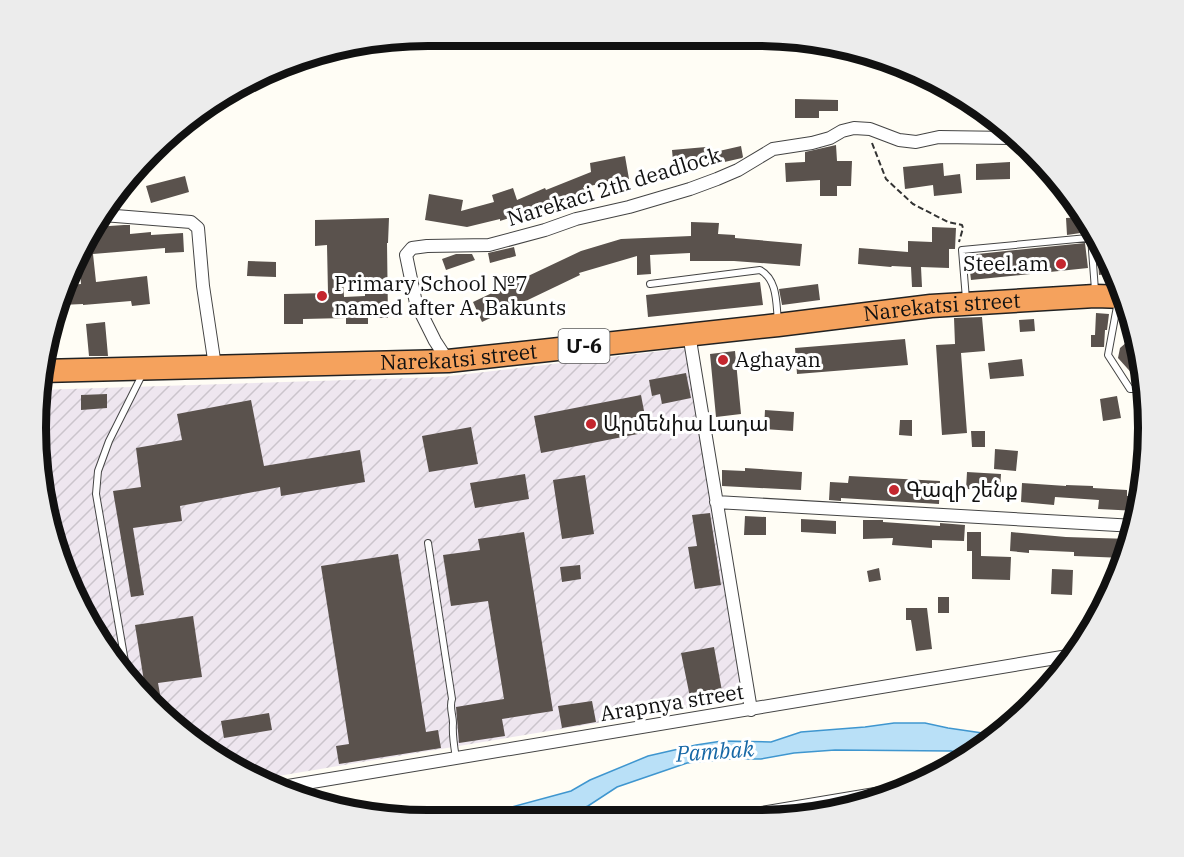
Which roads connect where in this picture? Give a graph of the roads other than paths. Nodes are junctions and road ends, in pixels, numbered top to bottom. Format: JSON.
{"nodes":[{"id":1,"x":1003,"y":138,"type":"edge"},
{"id":2,"x":111,"y":216,"type":"edge"},
{"id":3,"x":1086,"y":238,"type":"edge"},
{"id":4,"x":1094,"y":253,"type":"edge"},
{"id":5,"x":650,"y":284,"type":"dead end"},
{"id":6,"x":1095,"y":296,"type":"junction"},
{"id":7,"x":1114,"y":297,"type":"edge"},
{"id":8,"x":966,"y":304,"type":"junction"},
{"id":9,"x":1119,"y":311,"type":"edge"},
{"id":10,"x":778,"y":325,"type":"junction"},
{"id":11,"x":689,"y":334,"type":"junction"},
{"id":12,"x":448,"y":361,"type":"junction"},
{"id":13,"x":215,"y":366,"type":"junction"},
{"id":14,"x":146,"y":367,"type":"junction"},
{"id":15,"x":51,"y":371,"type":"edge"},
{"id":16,"x":1135,"y":389,"type":"edge"},
{"id":17,"x":717,"y":502,"type":"junction"},
{"id":18,"x":1124,"y":525,"type":"edge"},
{"id":19,"x":428,"y":543,"type":"dead end"},
{"id":20,"x":1062,"y":657,"type":"edge"},
{"id":21,"x":125,"y":661,"type":"edge"},
{"id":22,"x":751,"y":710,"type":"junction"},
{"id":23,"x":456,"y":759,"type":"junction"},
{"id":24,"x":293,"y":785,"type":"edge"},
{"id":25,"x":848,"y":798,"type":"edge"},
{"id":26,"x":779,"y":810,"type":"edge"}],
"edges":[{"from":1,"to":12,"type":"street","name":"Narekaci 2th deadlock"},
{"from":2,"to":13,"type":"street"},
{"from":3,"to":8,"type":"lane"},
{"from":4,"to":6,"type":"lane"},
{"from":5,"to":10,"type":"lane"},
{"from":6,"to":7,"type":"highway","name":"Narekatsi street","number":"Մ-6"},
{"from":6,"to":8,"type":"highway","name":"Narekatsi street","number":"Մ-6"},
{"from":8,"to":10,"type":"highway","name":"Narekatsi street","number":"Մ-6"},
{"from":9,"to":16,"type":"lane"},
{"from":10,"to":11,"type":"highway","name":"Narekatsi street","number":"Մ-6"},
{"from":11,"to":12,"type":"highway","name":"Narekatsi street","number":"Մ-6"},
{"from":11,"to":17,"type":"street"},
{"from":12,"to":13,"type":"highway","name":"Narekatsi street","number":"Մ-6"},
{"from":13,"to":14,"type":"highway","name":"Narekatsi street","number":"Մ-6"},
{"from":14,"to":15,"type":"highway","name":"Narekatsi street","number":"Մ-6"},
{"from":14,"to":21,"type":"lane"},
{"from":17,"to":18,"type":"street"},
{"from":17,"to":22,"type":"street"},
{"from":19,"to":23,"type":"lane"},
{"from":20,"to":22,"type":"street","name":"Arapnya street"},
{"from":22,"to":23,"type":"street","name":"Arapnya street"},
{"from":23,"to":24,"type":"street","name":"Arapnya street"},
{"from":25,"to":26,"type":"street"}]}
